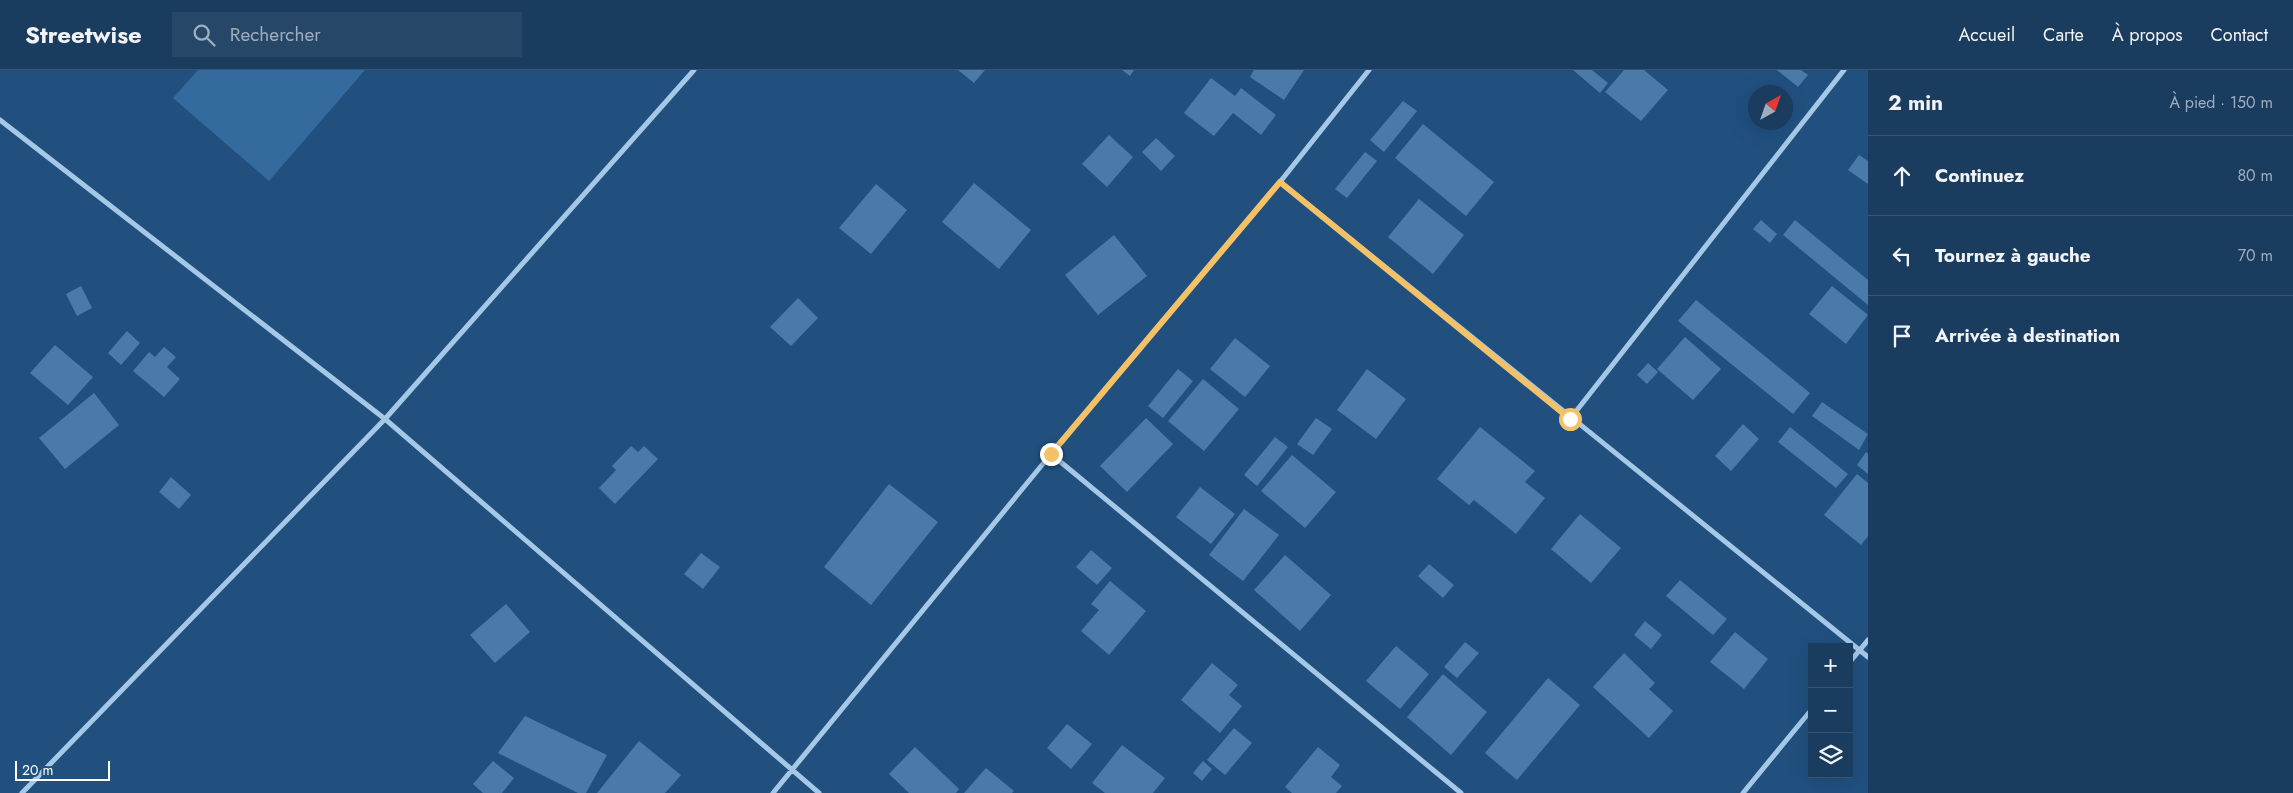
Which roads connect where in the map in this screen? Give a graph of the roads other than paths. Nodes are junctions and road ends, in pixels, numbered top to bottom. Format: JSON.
{"nodes":[{"id":1,"x":694,"y":70,"type":"edge"},
{"id":2,"x":1369,"y":70,"type":"edge"},
{"id":3,"x":1844,"y":70,"type":"edge"},
{"id":4,"x":0,"y":120,"type":"edge"},
{"id":5,"x":1280,"y":182,"type":"junction"},
{"id":6,"x":385,"y":419,"type":"junction"},
{"id":7,"x":1570,"y":419,"type":"junction"},
{"id":8,"x":1051,"y":454,"type":"junction"},
{"id":9,"x":1868,"y":640,"type":"edge"},
{"id":10,"x":1860,"y":650,"type":"junction"},
{"id":11,"x":1868,"y":657,"type":"edge"},
{"id":12,"x":1853,"y":659,"type":"edge"},
{"id":13,"x":1808,"y":714,"type":"edge"},
{"id":14,"x":792,"y":770,"type":"junction"},
{"id":15,"x":22,"y":793,"type":"edge"},
{"id":16,"x":773,"y":793,"type":"edge"},
{"id":17,"x":819,"y":793,"type":"edge"},
{"id":18,"x":1461,"y":793,"type":"edge"},
{"id":19,"x":1743,"y":793,"type":"edge"}],
"edges":[{"from":1,"to":6,"type":"street"},
{"from":2,"to":5,"type":"street"},
{"from":3,"to":7,"type":"street"},
{"from":4,"to":6,"type":"street"},
{"from":5,"to":7,"type":"street"},
{"from":5,"to":8,"type":"street"},
{"from":6,"to":14,"type":"street"},
{"from":6,"to":15,"type":"street"},
{"from":7,"to":10,"type":"street"},
{"from":8,"to":14,"type":"street"},
{"from":8,"to":18,"type":"street"},
{"from":9,"to":10,"type":"street"},
{"from":10,"to":11,"type":"street"},
{"from":10,"to":12,"type":"street"},
{"from":13,"to":19,"type":"street"},
{"from":14,"to":16,"type":"street"},
{"from":14,"to":17,"type":"street"}]}
